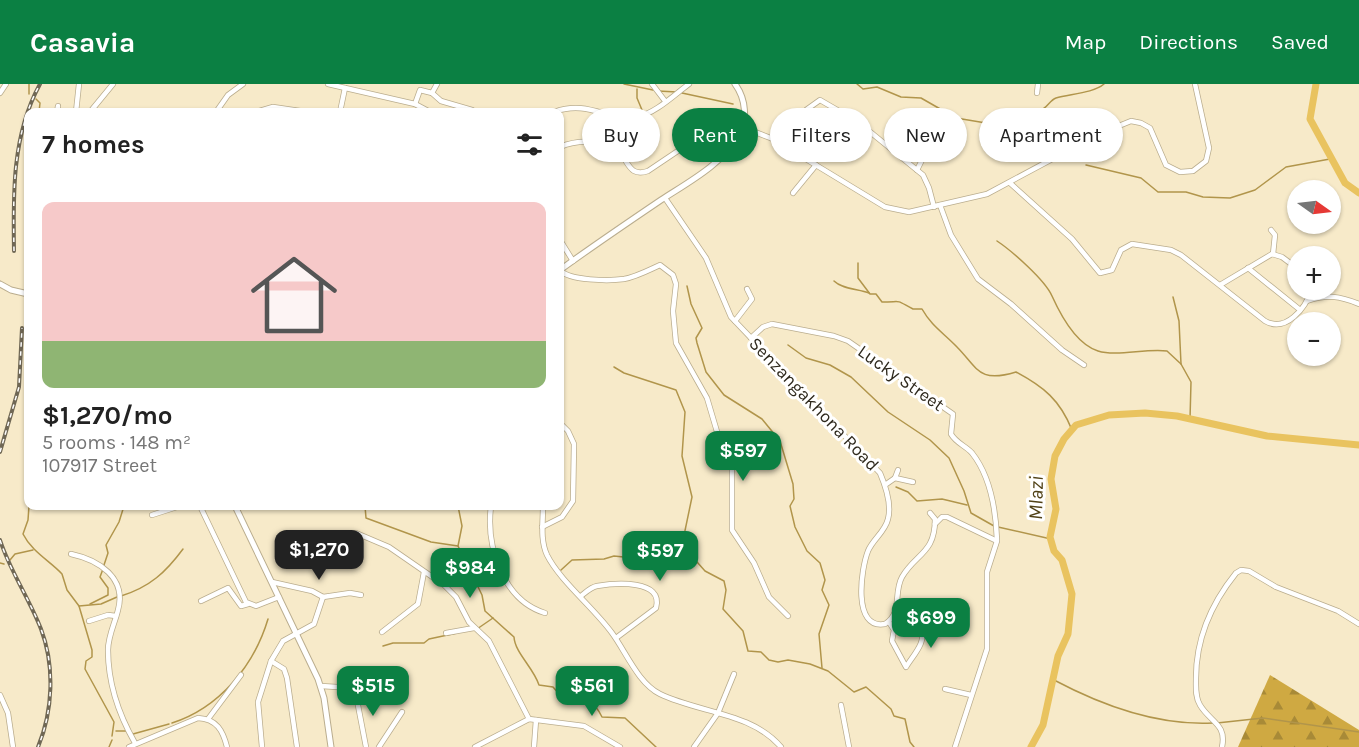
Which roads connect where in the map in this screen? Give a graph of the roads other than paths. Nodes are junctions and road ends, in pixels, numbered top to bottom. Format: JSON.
{"nodes":[{"id":1,"x":6,"y":84,"type":"edge"},
{"id":2,"x":79,"y":84,"type":"edge"},
{"id":3,"x":113,"y":84,"type":"edge"},
{"id":4,"x":243,"y":84,"type":"edge"},
{"id":5,"x":328,"y":84,"type":"edge"},
{"id":6,"x":437,"y":84,"type":"edge"},
{"id":7,"x":652,"y":84,"type":"edge"},
{"id":8,"x":689,"y":84,"type":"edge"},
{"id":9,"x":735,"y":84,"type":"edge"},
{"id":10,"x":1038,"y":84,"type":"edge"},
{"id":11,"x":1195,"y":84,"type":"edge"},
{"id":12,"x":345,"y":88,"type":"junction"},
{"id":13,"x":0,"y":93,"type":"edge"},
{"id":14,"x":432,"y":93,"type":"junction"},
{"id":15,"x":1037,"y":93,"type":"dead end"},
{"id":16,"x":665,"y":101,"type":"junction"},
{"id":17,"x":416,"y":104,"type":"junction"},
{"id":18,"x":76,"y":108,"type":"edge"},
{"id":19,"x":93,"y":108,"type":"edge"},
{"id":20,"x":219,"y":108,"type":"edge"},
{"id":21,"x":341,"y":108,"type":"edge"},
{"id":22,"x":423,"y":108,"type":"edge"},
{"id":23,"x":465,"y":108,"type":"edge"},
{"id":24,"x":743,"y":108,"type":"edge"},
{"id":25,"x":808,"y":108,"type":"edge"},
{"id":26,"x":835,"y":108,"type":"edge"},
{"id":27,"x":564,"y":110,"type":"edge"},
{"id":28,"x":758,"y":133,"type":"edge"},
{"id":29,"x":872,"y":133,"type":"edge"},
{"id":30,"x":564,"y":146,"type":"edge"},
{"id":31,"x":672,"y":155,"type":"edge"},
{"id":32,"x":713,"y":162,"type":"edge"},
{"id":33,"x":921,"y":162,"type":"edge"},
{"id":34,"x":816,"y":165,"type":"junction"},
{"id":35,"x":917,"y":170,"type":"junction"},
{"id":36,"x":1010,"y":183,"type":"junction"},
{"id":37,"x":793,"y":193,"type":"dead end"},
{"id":38,"x":665,"y":198,"type":"junction"},
{"id":39,"x":940,"y":206,"type":"junction"},
{"id":40,"x":934,"y":207,"type":"junction"},
{"id":41,"x":1271,"y":230,"type":"dead end"},
{"id":42,"x":564,"y":246,"type":"edge"},
{"id":43,"x":1273,"y":254,"type":"junction"},
{"id":44,"x":573,"y":261,"type":"junction"},
{"id":45,"x":1287,"y":262,"type":"edge"},
{"id":46,"x":564,"y":267,"type":"edge"},
{"id":47,"x":1248,"y":268,"type":"junction"},
{"id":48,"x":564,"y":273,"type":"edge"},
{"id":49,"x":0,"y":284,"type":"edge"},
{"id":50,"x":1220,"y":285,"type":"junction"},
{"id":51,"x":747,"y":289,"type":"dead end"},
{"id":52,"x":24,"y":293,"type":"edge"},
{"id":53,"x":1305,"y":302,"type":"joint"},
{"id":54,"x":1359,"y":304,"type":"edge"},
{"id":55,"x":1299,"y":309,"type":"junction"},
{"id":56,"x":735,"y":321,"type":"junction"},
{"id":57,"x":751,"y":338,"type":"junction"},
{"id":58,"x":1084,"y":365,"type":"dead end"},
{"id":59,"x":564,"y":427,"type":"edge"},
{"id":60,"x":898,"y":470,"type":"dead end"},
{"id":61,"x":895,"y":478,"type":"junction"},
{"id":62,"x":913,"y":482,"type":"dead end"},
{"id":63,"x":885,"y":485,"type":"junction"},
{"id":64,"x":164,"y":510,"type":"edge"},
{"id":65,"x":202,"y":510,"type":"edge"},
{"id":66,"x":236,"y":510,"type":"edge"},
{"id":67,"x":490,"y":510,"type":"edge"},
{"id":68,"x":543,"y":510,"type":"edge"},
{"id":69,"x":930,"y":513,"type":"dead end"},
{"id":70,"x":152,"y":515,"type":"dead end"},
{"id":71,"x":935,"y":524,"type":"junction"},
{"id":72,"x":542,"y":527,"type":"junction"},
{"id":73,"x":356,"y":532,"type":"dead end"},
{"id":74,"x":997,"y":540,"type":"junction"},
{"id":75,"x":71,"y":554,"type":"dead end"},
{"id":76,"x":424,"y":572,"type":"junction"},
{"id":77,"x":272,"y":582,"type":"junction"},
{"id":78,"x":360,"y":595,"type":"dead end"},
{"id":79,"x":581,"y":596,"type":"junction"},
{"id":80,"x":279,"y":597,"type":"junction"},
{"id":81,"x":323,"y":597,"type":"junction"},
{"id":82,"x":201,"y":601,"type":"dead end"},
{"id":83,"x":249,"y":604,"type":"junction"},
{"id":84,"x":545,"y":613,"type":"dead end"},
{"id":85,"x":116,"y":616,"type":"junction"},
{"id":86,"x":788,"y":616,"type":"dead end"},
{"id":87,"x":89,"y":621,"type":"dead end"},
{"id":88,"x":889,"y":622,"type":"junction"},
{"id":89,"x":1359,"y":624,"type":"edge"},
{"id":90,"x":921,"y":627,"type":"dead end"},
{"id":91,"x":474,"y":628,"type":"junction"},
{"id":92,"x":382,"y":632,"type":"dead end"},
{"id":93,"x":446,"y":633,"type":"dead end"},
{"id":94,"x":296,"y":634,"type":"junction"},
{"id":95,"x":616,"y":638,"type":"junction"},
{"id":96,"x":271,"y":662,"type":"junction"},
{"id":97,"x":734,"y":674,"type":"dead end"},
{"id":98,"x":241,"y":675,"type":"dead end"},
{"id":99,"x":321,"y":686,"type":"junction"},
{"id":100,"x":945,"y":689,"type":"dead end"},
{"id":101,"x":0,"y":695,"type":"edge"},
{"id":102,"x":971,"y":695,"type":"junction"},
{"id":103,"x":841,"y":705,"type":"dead end"},
{"id":104,"x":402,"y":712,"type":"dead end"},
{"id":105,"x":718,"y":713,"type":"junction"},
{"id":106,"x":208,"y":719,"type":"junction"},
{"id":107,"x":529,"y":719,"type":"junction"},
{"id":108,"x":536,"y":720,"type":"junction"},
{"id":109,"x":135,"y":743,"type":"junction"},
{"id":110,"x":956,"y":746,"type":"edge"},
{"id":111,"x":13,"y":747,"type":"edge"},
{"id":112,"x":129,"y":747,"type":"edge"},
{"id":113,"x":227,"y":747,"type":"edge"},
{"id":114,"x":262,"y":747,"type":"edge"},
{"id":115,"x":297,"y":747,"type":"edge"},
{"id":116,"x":331,"y":747,"type":"edge"},
{"id":117,"x":366,"y":747,"type":"edge"},
{"id":118,"x":379,"y":747,"type":"edge"},
{"id":119,"x":475,"y":747,"type":"edge"},
{"id":120,"x":534,"y":747,"type":"edge"},
{"id":121,"x":620,"y":747,"type":"edge"},
{"id":122,"x":694,"y":747,"type":"edge"},
{"id":123,"x":781,"y":747,"type":"edge"},
{"id":124,"x":849,"y":747,"type":"edge"},
{"id":125,"x":1222,"y":747,"type":"edge"}],
"edges":[{"from":1,"to":13,"type":"street"},
{"from":2,"to":18,"type":"street"},
{"from":3,"to":19,"type":"street"},
{"from":4,"to":20,"type":"street"},
{"from":5,"to":12,"type":"street"},
{"from":6,"to":14,"type":"street"},
{"from":7,"to":16,"type":"street"},
{"from":8,"to":16,"type":"street"},
{"from":9,"to":24,"type":"street"},
{"from":10,"to":15,"type":"street"},
{"from":11,"to":36,"type":"street"},
{"from":12,"to":17,"type":"street"},
{"from":12,"to":21,"type":"street"},
{"from":14,"to":17,"type":"street"},
{"from":14,"to":23,"type":"street"},
{"from":16,"to":27,"type":"street"},
{"from":17,"to":22,"type":"street"},
{"from":25,"to":26,"type":"street"},
{"from":28,"to":34,"type":"street"},
{"from":29,"to":35,"type":"street"},
{"from":30,"to":31,"type":"street"},
{"from":32,"to":38,"type":"street"},
{"from":33,"to":35,"type":"street"},
{"from":34,"to":37,"type":"street"},
{"from":34,"to":40,"type":"street"},
{"from":35,"to":40,"type":"street"},
{"from":36,"to":39,"type":"street"},
{"from":36,"to":50,"type":"street"},
{"from":38,"to":44,"type":"street"},
{"from":38,"to":56,"type":"street","name":"Senzangakhona Road"},
{"from":39,"to":40,"type":"street"},
{"from":39,"to":58,"type":"street"},
{"from":41,"to":43,"type":"street"},
{"from":42,"to":44,"type":"street"},
{"from":43,"to":45,"type":"street"},
{"from":43,"to":47,"type":"street"},
{"from":44,"to":46,"type":"street"},
{"from":47,"to":50,"type":"street"},
{"from":47,"to":55,"type":"street"},
{"from":48,"to":86,"type":"street"},
{"from":49,"to":52,"type":"street"},
{"from":50,"to":55,"type":"street"},
{"from":51,"to":56,"type":"street"},
{"from":53,"to":54,"type":"street"},
{"from":53,"to":55,"type":"street"},
{"from":56,"to":57,"type":"street","name":"Senzangakhona Road"},
{"from":57,"to":63,"type":"street","name":"Senzangakhona Road"},
{"from":57,"to":74,"type":"street","name":"Lucky Street"},
{"from":59,"to":72,"type":"street"},
{"from":60,"to":61,"type":"street"},
{"from":61,"to":62,"type":"street"},
{"from":61,"to":63,"type":"street"},
{"from":63,"to":88,"type":"street","name":"Senzangakhona Road"},
{"from":64,"to":70,"type":"street"},
{"from":65,"to":83,"type":"street"},
{"from":66,"to":77,"type":"street"},
{"from":67,"to":84,"type":"street"},
{"from":68,"to":72,"type":"street"},
{"from":69,"to":71,"type":"street"},
{"from":71,"to":74,"type":"street"},
{"from":71,"to":88,"type":"street"},
{"from":72,"to":79,"type":"street"},
{"from":73,"to":76,"type":"street"},
{"from":74,"to":102,"type":"street"},
{"from":75,"to":85,"type":"street"},
{"from":76,"to":91,"type":"street"},
{"from":76,"to":92,"type":"street"},
{"from":77,"to":80,"type":"street"},
{"from":77,"to":81,"type":"street"},
{"from":78,"to":81,"type":"street"},
{"from":79,"to":95,"type":"street"},
{"from":79,"to":95,"type":"street"},
{"from":80,"to":83,"type":"street"},
{"from":80,"to":94,"type":"street"},
{"from":81,"to":94,"type":"street"},
{"from":82,"to":83,"type":"street"},
{"from":85,"to":87,"type":"street"},
{"from":85,"to":109,"type":"street"},
{"from":88,"to":90,"type":"street"},
{"from":89,"to":125,"type":"street"},
{"from":91,"to":93,"type":"street"},
{"from":91,"to":107,"type":"street"},
{"from":94,"to":96,"type":"street"},
{"from":94,"to":99,"type":"street"},
{"from":95,"to":105,"type":"street"},
{"from":96,"to":114,"type":"street"},
{"from":96,"to":115,"type":"street"},
{"from":97,"to":105,"type":"street"},
{"from":98,"to":106,"type":"street"},
{"from":99,"to":116,"type":"street"},
{"from":99,"to":117,"type":"street"},
{"from":100,"to":102,"type":"street"},
{"from":101,"to":111,"type":"street"},
{"from":102,"to":110,"type":"street"},
{"from":103,"to":124,"type":"street"},
{"from":104,"to":118,"type":"street"},
{"from":105,"to":122,"type":"street"},
{"from":105,"to":123,"type":"street"},
{"from":106,"to":109,"type":"street"},
{"from":106,"to":113,"type":"street"},
{"from":107,"to":108,"type":"street"},
{"from":107,"to":119,"type":"street"},
{"from":108,"to":120,"type":"street"},
{"from":108,"to":121,"type":"street"},
{"from":109,"to":112,"type":"street"}]}
